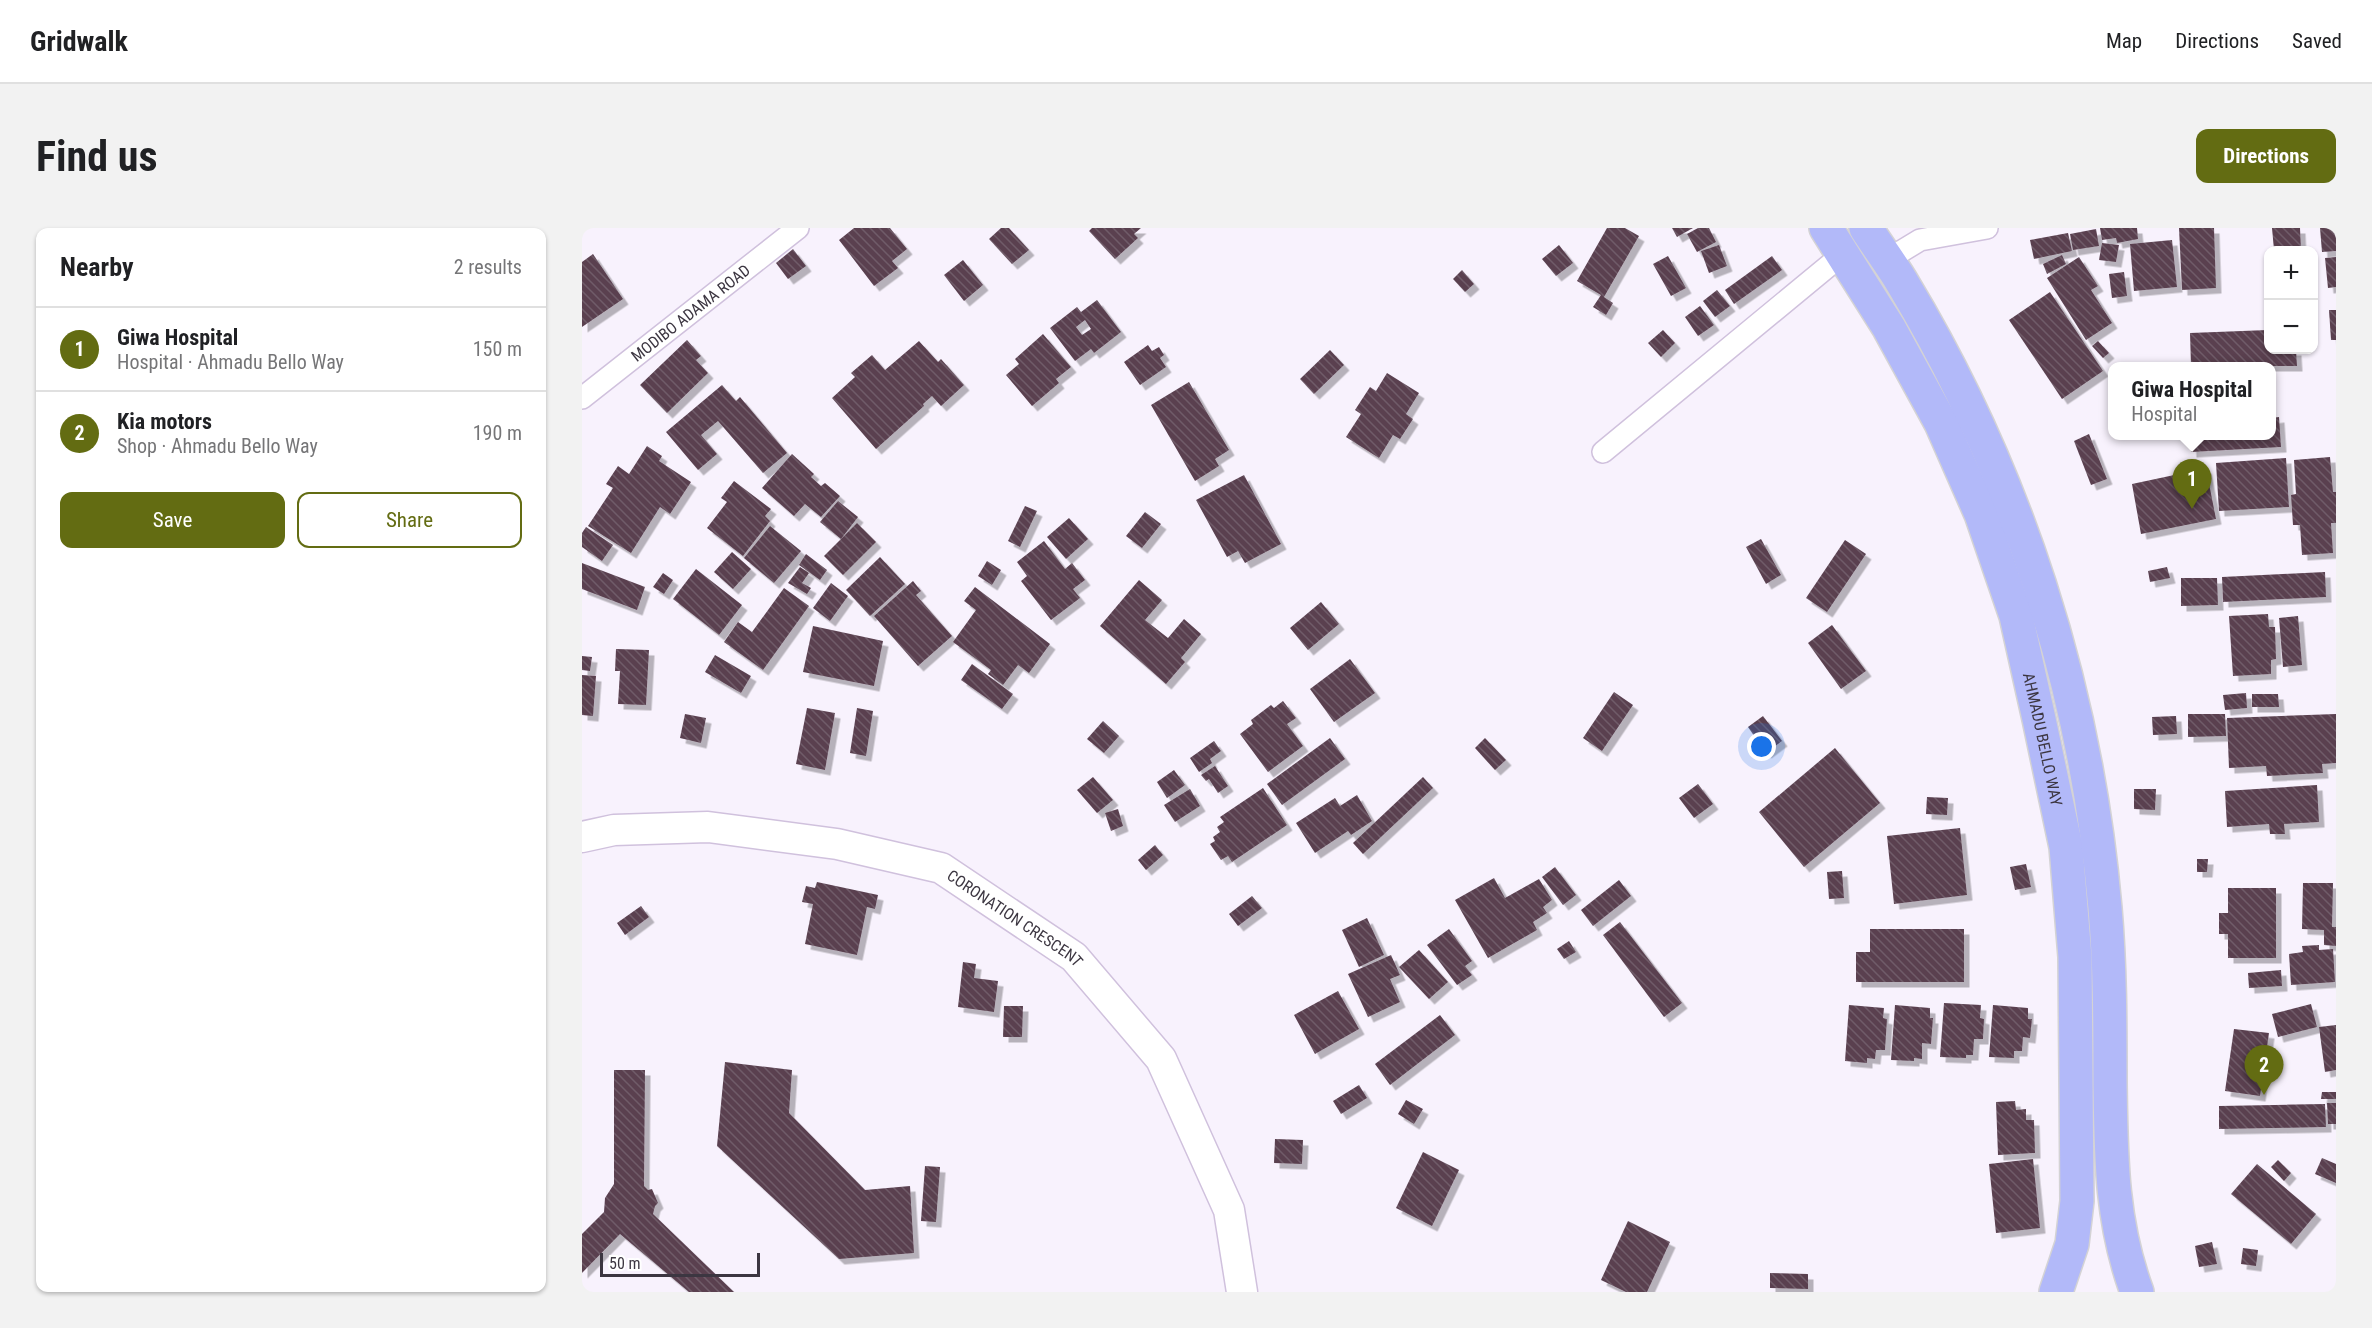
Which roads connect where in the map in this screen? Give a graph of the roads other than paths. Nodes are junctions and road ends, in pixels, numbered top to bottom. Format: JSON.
{"nodes":[{"id":1,"x":798,"y":228,"type":"edge"},
{"id":2,"x":1866,"y":228,"type":"edge"},
{"id":3,"x":1987,"y":228,"type":"edge"},
{"id":4,"x":1939,"y":232,"type":"edge"},
{"id":5,"x":1834,"y":241,"type":"edge"},
{"id":6,"x":1887,"y":260,"type":"junction"},
{"id":7,"x":582,"y":398,"type":"edge"},
{"id":8,"x":1604,"y":452,"type":"dead end"},
{"id":9,"x":582,"y":837,"type":"edge"},
{"id":10,"x":1242,"y":1292,"type":"edge"},
{"id":11,"x":2056,"y":1292,"type":"edge"},
{"id":12,"x":2137,"y":1292,"type":"edge"}],
"edges":[{"from":1,"to":7,"type":"street","name":"MODIBO ADAMA ROAD"},
{"from":2,"to":6,"type":"main road","name":"AHMADU BELLO WAY"},
{"from":3,"to":4,"type":"street"},
{"from":4,"to":6,"type":"street"},
{"from":5,"to":8,"type":"street"},
{"from":5,"to":11,"type":"main road","name":"AHMADU BELLO WAY"},
{"from":6,"to":12,"type":"main road","name":"AHMADU BELLO WAY"},
{"from":9,"to":10,"type":"main road","name":"CORONATION CRESCENT"}]}
